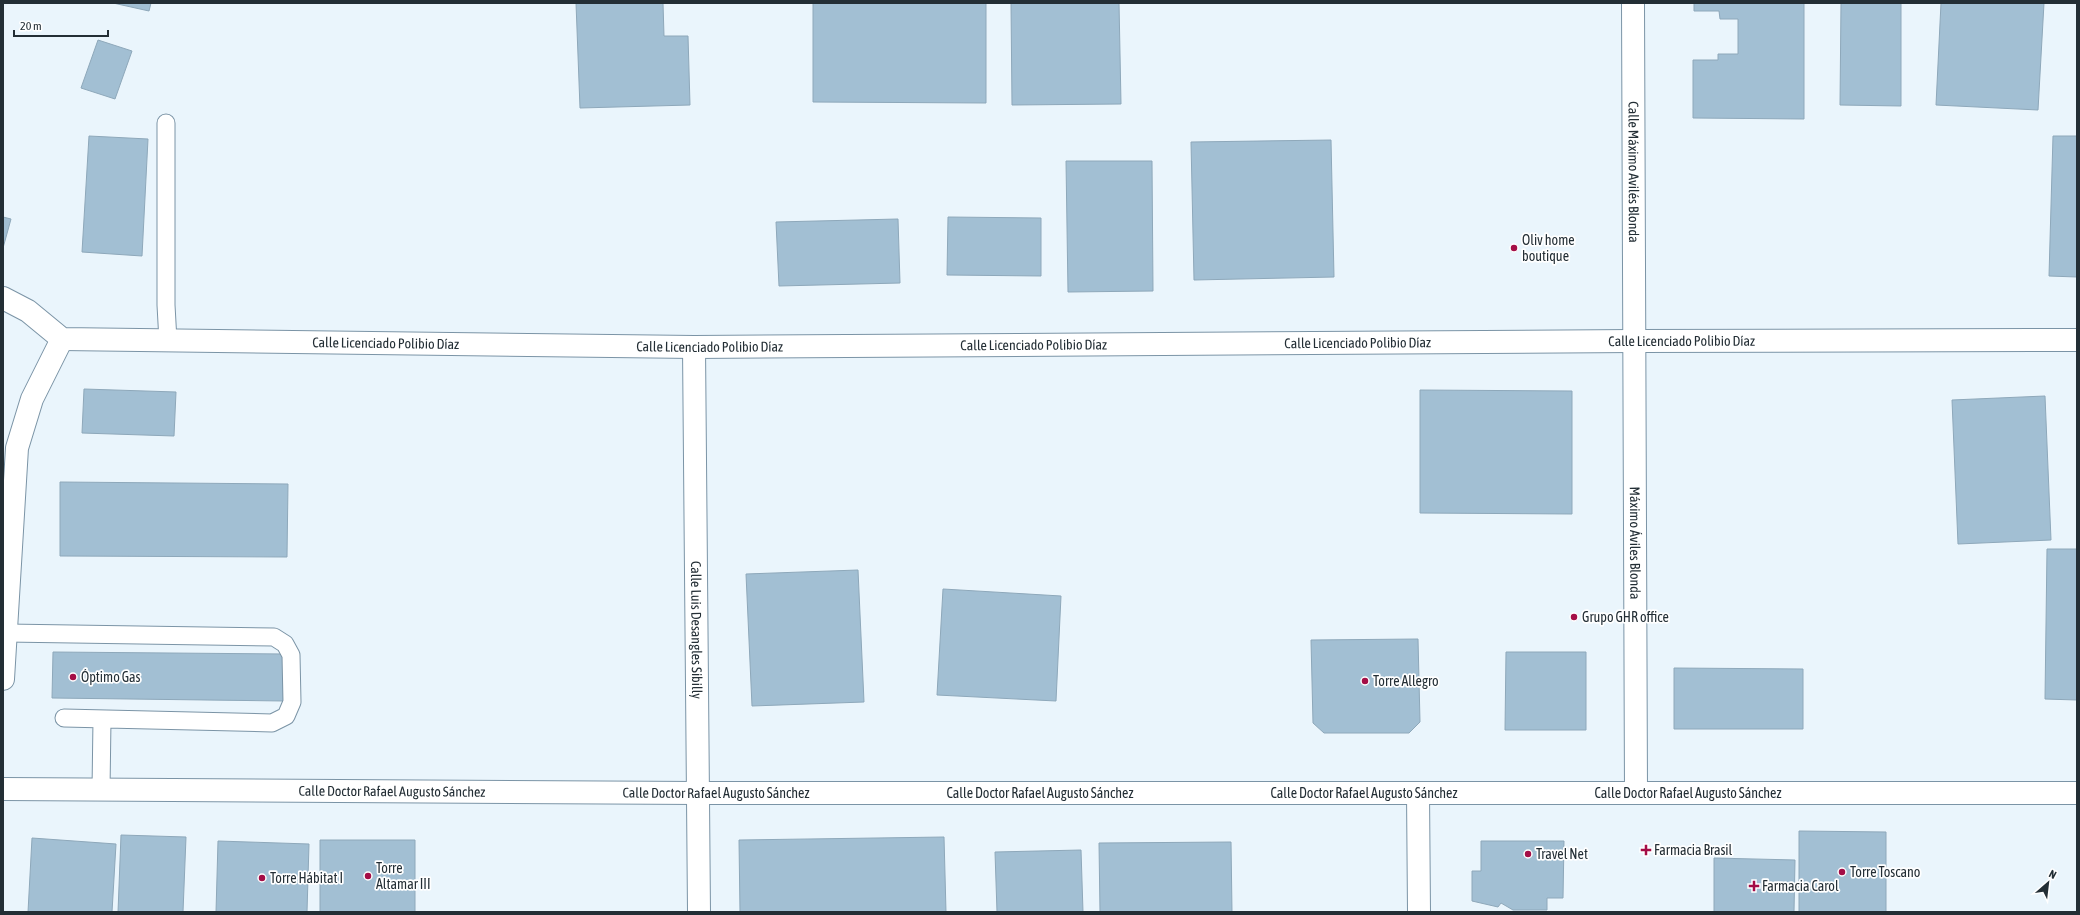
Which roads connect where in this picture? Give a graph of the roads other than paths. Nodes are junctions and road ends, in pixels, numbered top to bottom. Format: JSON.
{"nodes":[{"id":1,"x":1633,"y":3,"type":"edge"},
{"id":2,"x":166,"y":123,"type":"dead end"},
{"id":3,"x":3,"y":298,"type":"edge"},
{"id":4,"x":62,"y":339,"type":"junction"},
{"id":5,"x":2077,"y":340,"type":"edge"},
{"id":6,"x":168,"y":341,"type":"junction"},
{"id":7,"x":1634,"y":341,"type":"junction"},
{"id":8,"x":694,"y":347,"type":"junction"},
{"id":9,"x":6,"y":633,"type":"junction"},
{"id":10,"x":3,"y":679,"type":"edge"},
{"id":11,"x":64,"y":718,"type":"dead end"},
{"id":12,"x":102,"y":720,"type":"junction"},
{"id":13,"x":3,"y":790,"type":"edge"},
{"id":14,"x":100,"y":790,"type":"junction"},
{"id":15,"x":698,"y":792,"type":"junction"},
{"id":16,"x":1418,"y":792,"type":"junction"},
{"id":17,"x":1636,"y":792,"type":"junction"},
{"id":18,"x":2077,"y":793,"type":"edge"},
{"id":19,"x":699,"y":912,"type":"edge"},
{"id":20,"x":1419,"y":912,"type":"edge"}],
"edges":[{"from":1,"to":7,"type":"street","name":"Calle Máximo Avilés Blonda"},
{"from":2,"to":6,"type":"lane"},
{"from":3,"to":4,"type":"street"},
{"from":4,"to":6,"type":"street","name":"Calle Licenciado Polibio Díaz"},
{"from":4,"to":9,"type":"street"},
{"from":5,"to":7,"type":"street","name":"Calle Licenciado Polibio Díaz"},
{"from":6,"to":8,"type":"street","name":"Calle Licenciado Polibio Díaz"},
{"from":7,"to":8,"type":"street","name":"Calle Licenciado Polibio Díaz"},
{"from":7,"to":17,"type":"street","name":"Máximo Áviles Blonda"},
{"from":8,"to":15,"type":"street","name":"Calle Luis Desangles Sibilly"},
{"from":9,"to":10,"type":"street"},
{"from":9,"to":12,"type":"lane"},
{"from":11,"to":12,"type":"lane"},
{"from":12,"to":14,"type":"lane"},
{"from":13,"to":14,"type":"street","name":"Calle Doctor Rafael Augusto Sánchez"},
{"from":14,"to":15,"type":"street","name":"Calle Doctor Rafael Augusto Sánchez"},
{"from":15,"to":16,"type":"street","name":"Calle Doctor Rafael Augusto Sánchez"},
{"from":15,"to":19,"type":"street","name":"Calle Luis Desangles Sibilly"},
{"from":16,"to":17,"type":"street","name":"Calle Doctor Rafael Augusto Sánchez"},
{"from":16,"to":20,"type":"street"},
{"from":17,"to":18,"type":"street","name":"Calle Doctor Rafael Augusto Sánchez"}]}
